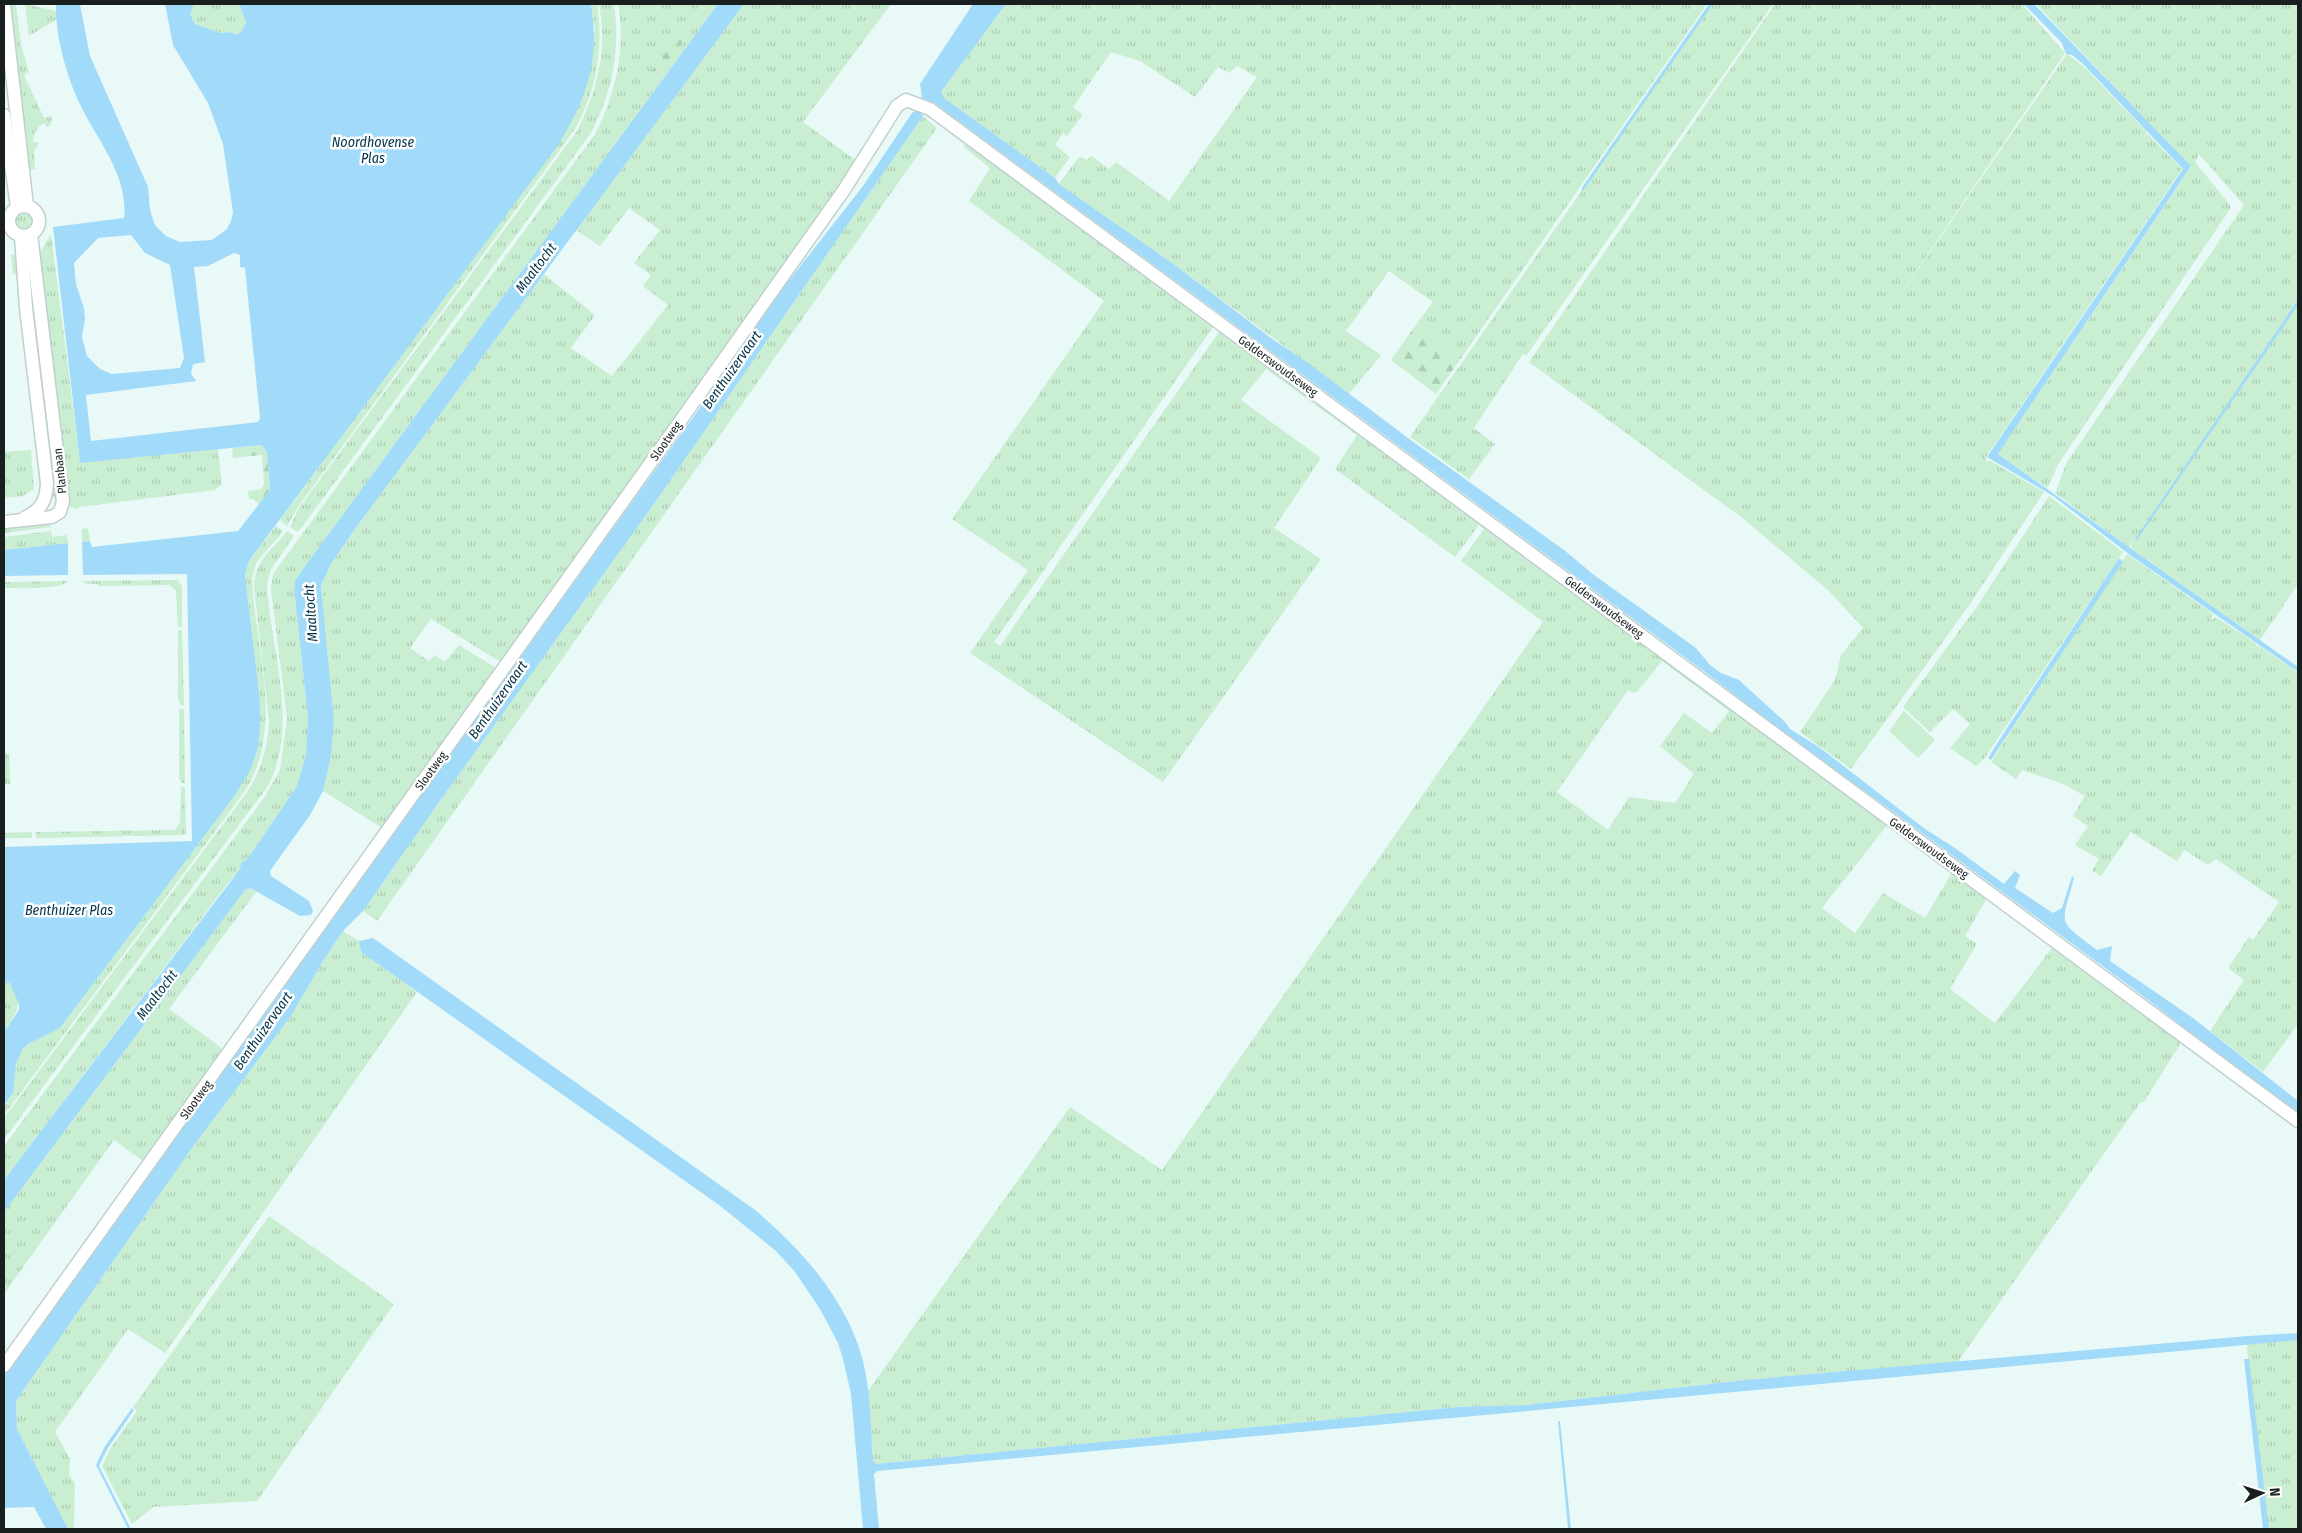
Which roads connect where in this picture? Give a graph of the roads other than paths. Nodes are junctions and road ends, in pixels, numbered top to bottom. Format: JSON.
{"nodes":[{"id":1,"x":4,"y":4,"type":"edge"},
{"id":2,"x":909,"y":100,"type":"joint"},
{"id":3,"x":4,"y":115,"type":"edge"},
{"id":4,"x":22,"y":206,"type":"junction"},
{"id":5,"x":6,"y":222,"type":"edge"},
{"id":6,"x":26,"y":235,"type":"junction"},
{"id":7,"x":17,"y":521,"type":"junction"},
{"id":8,"x":4,"y":522,"type":"edge"},
{"id":9,"x":2298,"y":1120,"type":"edge"},
{"id":10,"x":4,"y":1366,"type":"edge"}],
"edges":[{"from":1,"to":4,"type":"street"},
{"from":2,"to":9,"type":"street","name":"Gelderswoudseweg"},
{"from":2,"to":10,"type":"street","name":"Slootweg"},
{"from":3,"to":4,"type":"street"},
{"from":4,"to":5,"type":"street"},
{"from":4,"to":6,"type":"street"},
{"from":5,"to":6,"type":"street"},
{"from":6,"to":7,"type":"street","name":"Planbaan"},
{"from":6,"to":7,"type":"street","name":"Planbaan"},
{"from":7,"to":8,"type":"street"}]}
